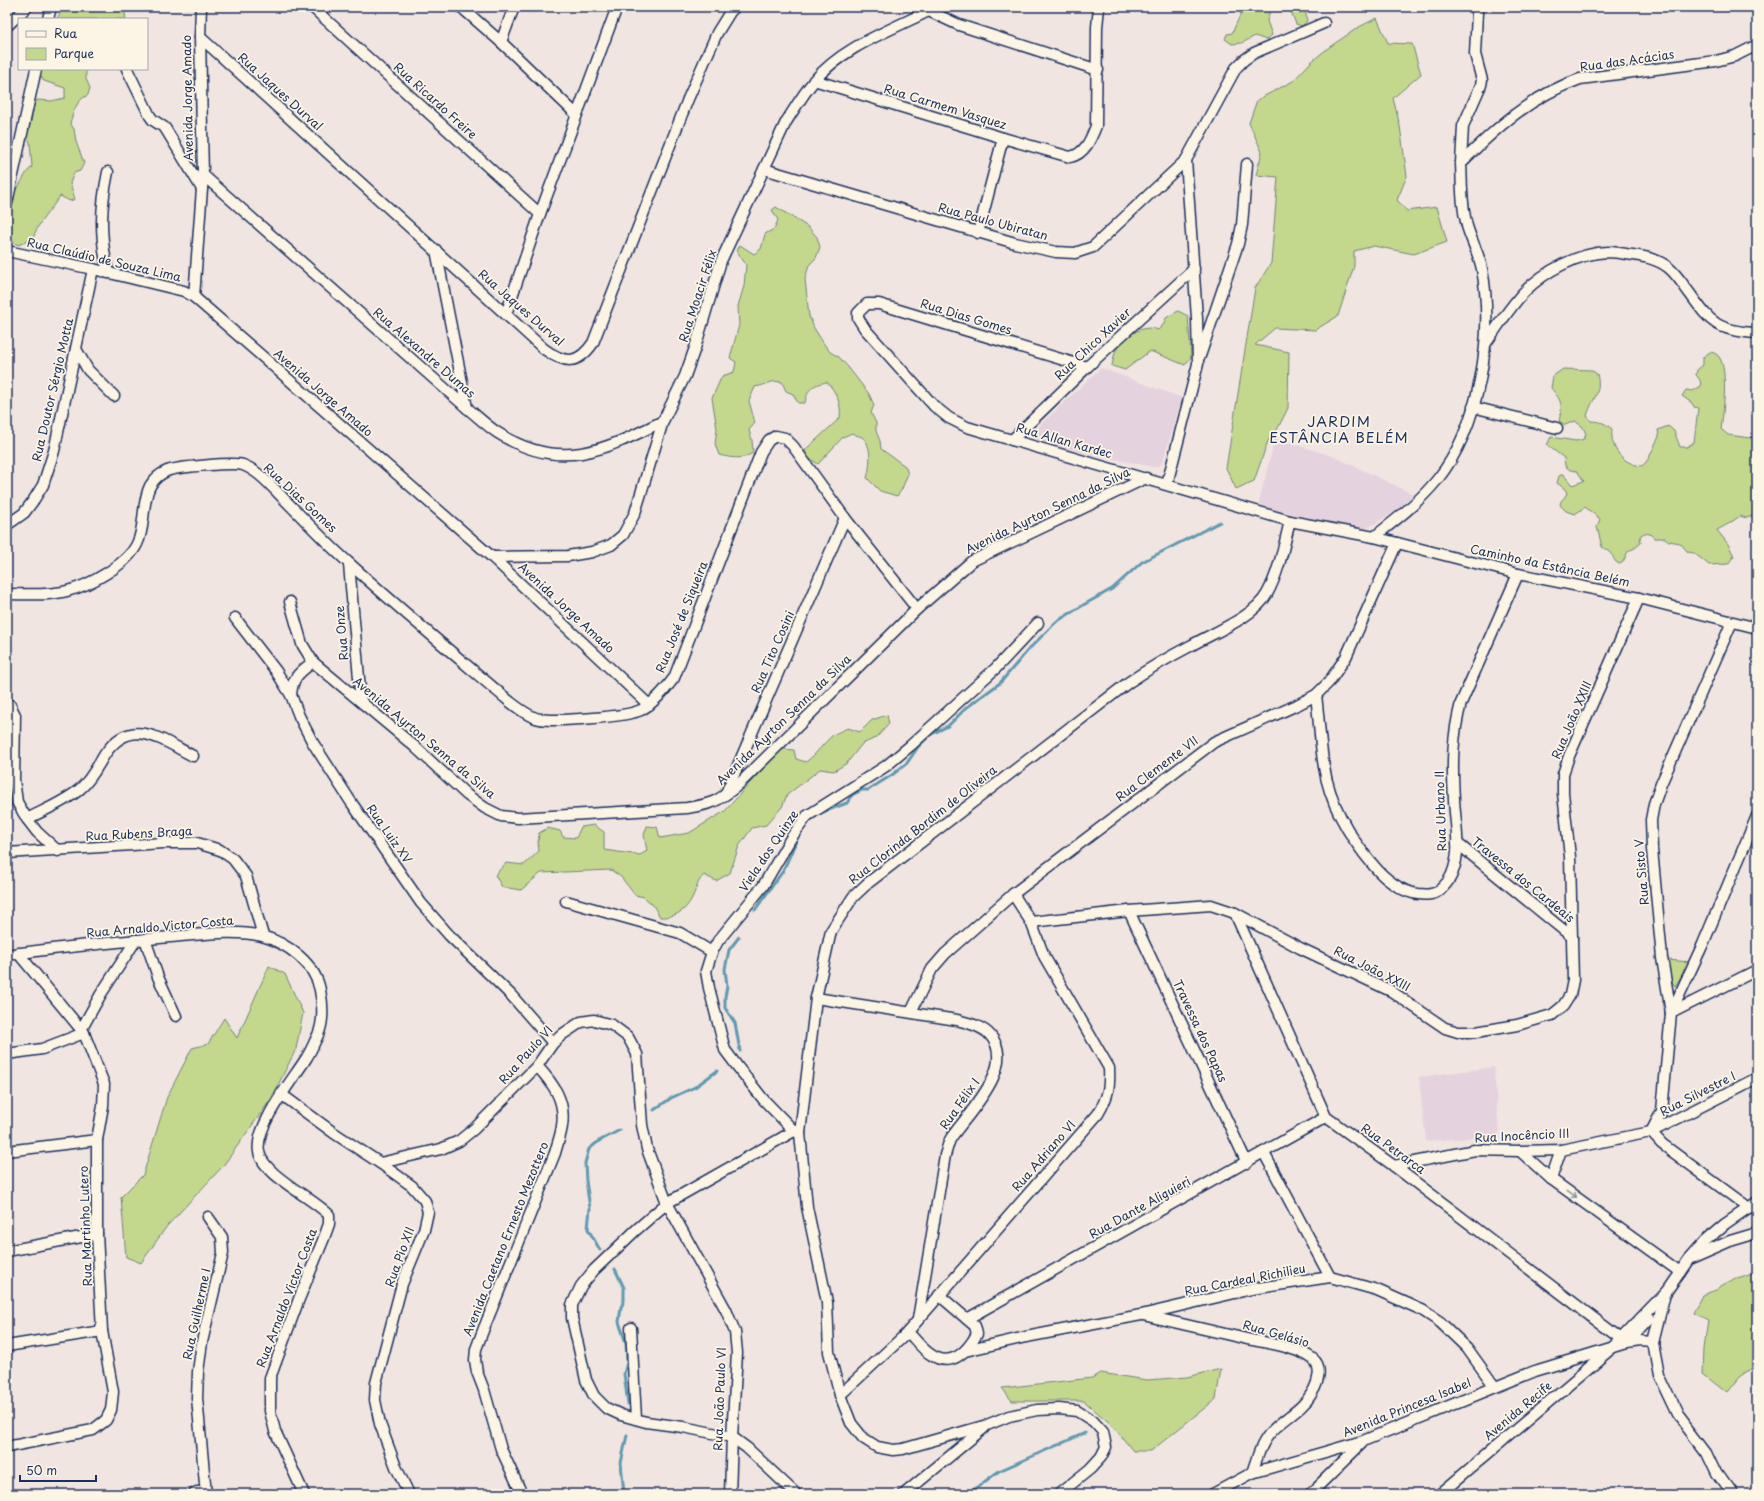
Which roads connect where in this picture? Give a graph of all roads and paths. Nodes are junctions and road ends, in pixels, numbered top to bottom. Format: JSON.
{"nodes":[{"id":1,"x":27,"y":7,"type":"edge"},
{"id":2,"x":51,"y":7,"type":"edge"},
{"id":3,"x":201,"y":7,"type":"edge"},
{"id":4,"x":312,"y":7,"type":"edge"},
{"id":5,"x":461,"y":7,"type":"edge"},
{"id":6,"x":514,"y":7,"type":"edge"},
{"id":7,"x":617,"y":7,"type":"edge"},
{"id":8,"x":734,"y":7,"type":"edge"},
{"id":9,"x":1099,"y":7,"type":"edge"},
{"id":10,"x":1476,"y":7,"type":"edge"},
{"id":11,"x":928,"y":9,"type":"edge"},
{"id":12,"x":48,"y":18,"type":"edge"},
{"id":13,"x":1324,"y":23,"type":"dead end"},
{"id":14,"x":7,"y":26,"type":"edge"},
{"id":15,"x":200,"y":37,"type":"junction"},
{"id":16,"x":501,"y":42,"type":"junction"},
{"id":17,"x":1757,"y":45,"type":"edge"},
{"id":18,"x":36,"y":70,"type":"edge"},
{"id":19,"x":127,"y":70,"type":"edge"},
{"id":20,"x":1098,"y":70,"type":"junction"},
{"id":21,"x":814,"y":80,"type":"junction"},
{"id":22,"x":576,"y":114,"type":"junction"},
{"id":23,"x":1003,"y":138,"type":"junction"},
{"id":24,"x":16,"y":157,"type":"junction"},
{"id":25,"x":1186,"y":160,"type":"junction"},
{"id":26,"x":7,"y":163,"type":"edge"},
{"id":27,"x":1461,"y":163,"type":"junction"},
{"id":28,"x":1247,"y":164,"type":"dead end"},
{"id":29,"x":764,"y":169,"type":"junction"},
{"id":30,"x":108,"y":172,"type":"dead end"},
{"id":31,"x":203,"y":175,"type":"junction"},
{"id":32,"x":202,"y":189,"type":"junction"},
{"id":33,"x":7,"y":203,"type":"edge"},
{"id":34,"x":540,"y":214,"type":"junction"},
{"id":35,"x":978,"y":233,"type":"junction"},
{"id":36,"x":436,"y":250,"type":"junction"},
{"id":37,"x":7,"y":251,"type":"edge"},
{"id":38,"x":93,"y":269,"type":"junction"},
{"id":39,"x":1194,"y":269,"type":"junction"},
{"id":40,"x":108,"y":273,"type":"junction"},
{"id":41,"x":194,"y":298,"type":"junction"},
{"id":42,"x":506,"y":314,"type":"junction"},
{"id":43,"x":865,"y":329,"type":"joint"},
{"id":44,"x":1757,"y":333,"type":"edge"},
{"id":45,"x":1486,"y":343,"type":"junction"},
{"id":46,"x":76,"y":349,"type":"junction"},
{"id":47,"x":1198,"y":364,"type":"junction"},
{"id":48,"x":1087,"y":367,"type":"junction"},
{"id":49,"x":114,"y":396,"type":"dead end"},
{"id":50,"x":1473,"y":407,"type":"junction"},
{"id":51,"x":467,"y":408,"type":"junction"},
{"id":52,"x":663,"y":422,"type":"junction"},
{"id":53,"x":1557,"y":428,"type":"dead end"},
{"id":54,"x":1012,"y":440,"type":"junction"},
{"id":55,"x":1146,"y":478,"type":"junction"},
{"id":56,"x":1167,"y":484,"type":"junction"},
{"id":57,"x":845,"y":518,"type":"junction"},
{"id":58,"x":1290,"y":521,"type":"junction"},
{"id":59,"x":7,"y":525,"type":"edge"},
{"id":60,"x":1374,"y":537,"type":"junction"},
{"id":61,"x":1397,"y":542,"type":"junction"},
{"id":62,"x":492,"y":557,"type":"junction"},
{"id":63,"x":350,"y":564,"type":"junction"},
{"id":64,"x":1518,"y":574,"type":"junction"},
{"id":65,"x":7,"y":594,"type":"edge"},
{"id":66,"x":1639,"y":598,"type":"junction"},
{"id":67,"x":290,"y":602,"type":"dead end"},
{"id":68,"x":917,"y":609,"type":"junction"},
{"id":69,"x":235,"y":618,"type":"dead end"},
{"id":70,"x":1732,"y":622,"type":"junction"},
{"id":71,"x":1038,"y":623,"type":"dead end"},
{"id":72,"x":1757,"y":628,"type":"edge"},
{"id":73,"x":313,"y":662,"type":"junction"},
{"id":74,"x":291,"y":694,"type":"junction"},
{"id":75,"x":1316,"y":695,"type":"junction"},
{"id":76,"x":361,"y":701,"type":"junction"},
{"id":77,"x":7,"y":703,"type":"edge"},
{"id":78,"x":649,"y":705,"type":"junction"},
{"id":79,"x":193,"y":756,"type":"dead end"},
{"id":80,"x":725,"y":796,"type":"junction"},
{"id":81,"x":1757,"y":816,"type":"edge"},
{"id":82,"x":26,"y":819,"type":"junction"},
{"id":83,"x":1458,"y":843,"type":"junction"},
{"id":84,"x":58,"y":851,"type":"junction"},
{"id":85,"x":7,"y":853,"type":"edge"},
{"id":86,"x":1012,"y":894,"type":"junction"},
{"id":87,"x":566,"y":901,"type":"dead end"},
{"id":88,"x":1129,"y":911,"type":"junction"},
{"id":89,"x":1235,"y":913,"type":"junction"},
{"id":90,"x":1031,"y":922,"type":"junction"},
{"id":91,"x":263,"y":936,"type":"junction"},
{"id":92,"x":1572,"y":936,"type":"junction"},
{"id":93,"x":140,"y":940,"type":"junction"},
{"id":94,"x":712,"y":952,"type":"junction"},
{"id":95,"x":18,"y":953,"type":"junction"},
{"id":96,"x":7,"y":955,"type":"edge"},
{"id":97,"x":1757,"y":970,"type":"edge"},
{"id":98,"x":816,"y":998,"type":"junction"},
{"id":99,"x":911,"y":1012,"type":"junction"},
{"id":100,"x":1671,"y":1013,"type":"junction"},
{"id":101,"x":176,"y":1016,"type":"dead end"},
{"id":102,"x":82,"y":1032,"type":"junction"},
{"id":103,"x":553,"y":1043,"type":"junction"},
{"id":104,"x":7,"y":1054,"type":"edge"},
{"id":105,"x":537,"y":1066,"type":"junction"},
{"id":106,"x":1757,"y":1078,"type":"edge"},
{"id":107,"x":281,"y":1094,"type":"junction"},
{"id":108,"x":1326,"y":1117,"type":"junction"},
{"id":109,"x":797,"y":1132,"type":"junction"},
{"id":110,"x":1651,"y":1132,"type":"junction"},
{"id":111,"x":97,"y":1140,"type":"junction"},
{"id":112,"x":1561,"y":1150,"type":"junction"},
{"id":113,"x":7,"y":1151,"type":"edge"},
{"id":114,"x":1520,"y":1152,"type":"junction"},
{"id":115,"x":1264,"y":1153,"type":"junction"},
{"id":116,"x":380,"y":1163,"type":"junction"},
{"id":117,"x":1247,"y":1163,"type":"junction"},
{"id":118,"x":1394,"y":1166,"type":"junction"},
{"id":119,"x":1551,"y":1179,"type":"junction"},
{"id":120,"x":667,"y":1203,"type":"junction"},
{"id":121,"x":1753,"y":1205,"type":"edge"},
{"id":122,"x":208,"y":1217,"type":"dead end"},
{"id":123,"x":1757,"y":1233,"type":"edge"},
{"id":124,"x":97,"y":1234,"type":"junction"},
{"id":125,"x":7,"y":1251,"type":"edge"},
{"id":126,"x":1689,"y":1259,"type":"junction"},
{"id":127,"x":1680,"y":1272,"type":"junction"},
{"id":128,"x":1330,"y":1277,"type":"junction"},
{"id":129,"x":1666,"y":1292,"type":"junction"},
{"id":130,"x":939,"y":1295,"type":"junction"},
{"id":131,"x":1663,"y":1303,"type":"junction"},
{"id":132,"x":1141,"y":1315,"type":"junction"},
{"id":133,"x":918,"y":1319,"type":"junction"},
{"id":134,"x":967,"y":1319,"type":"junction"},
{"id":135,"x":631,"y":1328,"type":"dead end"},
{"id":136,"x":102,"y":1331,"type":"junction"},
{"id":137,"x":908,"y":1332,"type":"junction"},
{"id":138,"x":1624,"y":1341,"type":"junction"},
{"id":139,"x":1653,"y":1342,"type":"junction"},
{"id":140,"x":7,"y":1346,"type":"edge"},
{"id":141,"x":1612,"y":1348,"type":"junction"},
{"id":142,"x":964,"y":1351,"type":"junction"},
{"id":143,"x":1495,"y":1386,"type":"junction"},
{"id":144,"x":840,"y":1395,"type":"junction"},
{"id":145,"x":636,"y":1419,"type":"junction"},
{"id":146,"x":987,"y":1425,"type":"junction"},
{"id":147,"x":732,"y":1437,"type":"junction"},
{"id":148,"x":1363,"y":1441,"type":"junction"},
{"id":149,"x":7,"y":1447,"type":"edge"},
{"id":150,"x":1252,"y":1473,"type":"junction"},
{"id":151,"x":206,"y":1493,"type":"edge"},
{"id":152,"x":194,"y":1494,"type":"edge"},
{"id":153,"x":304,"y":1494,"type":"edge"},
{"id":154,"x":409,"y":1494,"type":"edge"},
{"id":155,"x":522,"y":1494,"type":"edge"},
{"id":156,"x":730,"y":1494,"type":"edge"},
{"id":157,"x":796,"y":1494,"type":"edge"},
{"id":158,"x":904,"y":1494,"type":"edge"},
{"id":159,"x":1059,"y":1494,"type":"edge"},
{"id":160,"x":1213,"y":1494,"type":"edge"},
{"id":161,"x":1310,"y":1494,"type":"edge"},
{"id":162,"x":1440,"y":1494,"type":"edge"},
{"id":163,"x":1732,"y":1494,"type":"edge"}],
"edges":[{"from":1,"to":14,"type":"street"},
{"from":2,"to":12,"type":"street"},
{"from":3,"to":15,"type":"street","name":"Avenida Jorge Amado"},
{"from":4,"to":34,"type":"street","name":"Rua Ricardo Freire"},
{"from":5,"to":16,"type":"street"},
{"from":6,"to":16,"type":"street"},
{"from":7,"to":22,"type":"street"},
{"from":8,"to":42,"type":"street","name":"Rua Jaques Durval"},
{"from":9,"to":20,"type":"street"},
{"from":10,"to":27,"type":"street"},
{"from":11,"to":20,"type":"street"},
{"from":11,"to":21,"type":"street","name":"Rua Moacir Félix"},
{"from":13,"to":25,"type":"street"},
{"from":15,"to":31,"type":"street","name":"Avenida Jorge Amado"},
{"from":15,"to":36,"type":"street","name":"Rua Jaques Durval"},
{"from":16,"to":22,"type":"street"},
{"from":17,"to":27,"type":"street","name":"Rua das Acácias"},
{"from":18,"to":24,"type":"street"},
{"from":19,"to":32,"type":"street"},
{"from":20,"to":23,"type":"street","name":"Rua Carmem Vasquez"},
{"from":21,"to":23,"type":"street","name":"Rua Carmem Vasquez"},
{"from":21,"to":29,"type":"street","name":"Rua Moacir Félix"},
{"from":22,"to":34,"type":"street"},
{"from":23,"to":35,"type":"street"},
{"from":24,"to":26,"type":"street"},
{"from":24,"to":33,"type":"street"},
{"from":25,"to":35,"type":"street","name":"Rua Paulo Ubiratan"},
{"from":25,"to":39,"type":"street"},
{"from":27,"to":45,"type":"street"},
{"from":28,"to":47,"type":"street"},
{"from":29,"to":35,"type":"street","name":"Rua Paulo Ubiratan"},
{"from":29,"to":52,"type":"street","name":"Rua Moacir Félix"},
{"from":30,"to":40,"type":"street"},
{"from":31,"to":32,"type":"street","name":"Avenida Jorge Amado"},
{"from":31,"to":51,"type":"street","name":"Rua Alexandre Dumas"},
{"from":32,"to":41,"type":"street","name":"Avenida Jorge Amado"},
{"from":34,"to":42,"type":"street"},
{"from":36,"to":42,"type":"street","name":"Rua Jaques Durval"},
{"from":36,"to":51,"type":"street"},
{"from":37,"to":38,"type":"street","name":"Rua Claúdio de Souza Lima"},
{"from":38,"to":40,"type":"street","name":"Rua Claúdio de Souza Lima"},
{"from":38,"to":46,"type":"street","name":"Rua Doutor Sérgio Motta"},
{"from":39,"to":47,"type":"street"},
{"from":39,"to":48,"type":"street","name":"Rua Chico Xavier"},
{"from":40,"to":41,"type":"street","name":"Rua Claúdio de Souza Lima"},
{"from":41,"to":62,"type":"street","name":"Avenida Jorge Amado"},
{"from":43,"to":48,"type":"street","name":"Rua Dias Gomes"},
{"from":43,"to":54,"type":"street","name":"Rua Allan Kardec"},
{"from":44,"to":45,"type":"street"},
{"from":45,"to":50,"type":"street"},
{"from":46,"to":49,"type":"street"},
{"from":46,"to":59,"type":"street","name":"Rua Doutor Sérgio Motta"},
{"from":47,"to":56,"type":"street"},
{"from":48,"to":54,"type":"street","name":"Rua Chico Xavier"},
{"from":50,"to":53,"type":"street"},
{"from":50,"to":60,"type":"street"},
{"from":51,"to":52,"type":"street","name":"Rua Alexandre Dumas"},
{"from":52,"to":62,"type":"street","name":"Rua Moacir Félix"},
{"from":54,"to":55,"type":"street","name":"Rua Allan Kardec"},
{"from":55,"to":56,"type":"street","name":"Rua Allan Kardec"},
{"from":55,"to":68,"type":"street","name":"Avenida Ayrton Senna da Silva"},
{"from":56,"to":58,"type":"street","name":"Rua Allan Kardec"},
{"from":57,"to":68,"type":"street","name":"Rua José de Siqueira"},
{"from":57,"to":78,"type":"street","name":"Rua José de Siqueira"},
{"from":57,"to":80,"type":"street","name":"Rua Tito Cosini"},
{"from":58,"to":60,"type":"street","name":"Caminho da Estância Belém"},
{"from":58,"to":98,"type":"street","name":"Rua Clorinda Bordim de Oliveira"},
{"from":60,"to":61,"type":"street","name":"Caminho da Estância Belém"},
{"from":61,"to":64,"type":"street","name":"Caminho da Estância Belém"},
{"from":61,"to":75,"type":"street","name":"Rua Clemente VII"},
{"from":62,"to":78,"type":"street","name":"Avenida Jorge Amado"},
{"from":63,"to":65,"type":"street","name":"Rua Dias Gomes"},
{"from":63,"to":76,"type":"street","name":"Rua Onze"},
{"from":63,"to":78,"type":"street","name":"Rua José de Siqueira"},
{"from":64,"to":66,"type":"street","name":"Caminho da Estância Belém"},
{"from":64,"to":83,"type":"street","name":"Rua Urbano II"},
{"from":66,"to":70,"type":"street","name":"Caminho da Estância Belém"},
{"from":66,"to":92,"type":"street","name":"Rua João XXIII"},
{"from":67,"to":73,"type":"street","name":"Avenida Ayrton Senna da Silva"},
{"from":68,"to":80,"type":"street","name":"Avenida Ayrton Senna da Silva"},
{"from":69,"to":74,"type":"street","name":"Rua Luiz XV"},
{"from":70,"to":72,"type":"street","name":"Caminho da Estância Belém"},
{"from":70,"to":100,"type":"street","name":"Rua Sisto V"},
{"from":71,"to":94,"type":"street","name":"Viela dos Quinze"},
{"from":73,"to":74,"type":"street"},
{"from":73,"to":76,"type":"street","name":"Avenida Ayrton Senna da Silva"},
{"from":74,"to":103,"type":"street","name":"Rua Luiz XV"},
{"from":75,"to":83,"type":"street","name":"Rua Urbano II"},
{"from":75,"to":86,"type":"street","name":"Rua Clemente VII"},
{"from":76,"to":80,"type":"street","name":"Avenida Ayrton Senna da Silva"},
{"from":77,"to":82,"type":"street"},
{"from":79,"to":82,"type":"street"},
{"from":81,"to":100,"type":"street"},
{"from":82,"to":84,"type":"street"},
{"from":83,"to":92,"type":"street","name":"Travessa dos Cardeais"},
{"from":84,"to":85,"type":"street","name":"Rua Rubens Braga"},
{"from":84,"to":91,"type":"street","name":"Rua Rubens Braga"},
{"from":86,"to":90,"type":"street","name":"Rua Adriano VI"},
{"from":86,"to":99,"type":"street","name":"Rua Clemente VII"},
{"from":87,"to":94,"type":"street"},
{"from":88,"to":89,"type":"street","name":"Rua João XXIII"},
{"from":88,"to":90,"type":"street","name":"Rua João XXIII"},
{"from":88,"to":117,"type":"street","name":"Travessa dos Papas"},
{"from":89,"to":92,"type":"street","name":"Rua João XXIII"},
{"from":89,"to":108,"type":"street"},
{"from":90,"to":130,"type":"street","name":"Rua Adriano VI"},
{"from":91,"to":93,"type":"street","name":"Rua Arnaldo Victor Costa"},
{"from":91,"to":107,"type":"street","name":"Rua Arnaldo Victor Costa"},
{"from":93,"to":95,"type":"street","name":"Rua Arnaldo Victor Costa"},
{"from":93,"to":101,"type":"street"},
{"from":93,"to":102,"type":"street"},
{"from":94,"to":109,"type":"street","name":"Viela dos Quinze"},
{"from":95,"to":96,"type":"street","name":"Rua Arnaldo Victor Costa"},
{"from":95,"to":102,"type":"street","name":"Rua Martinho Lutero"},
{"from":97,"to":100,"type":"street"},
{"from":98,"to":99,"type":"street","name":"Rua Félix I"},
{"from":98,"to":109,"type":"street","name":"Rua Clorinda Bordim de Oliveira"},
{"from":99,"to":133,"type":"street","name":"Rua Félix I"},
{"from":100,"to":110,"type":"street","name":"Rua Sisto V"},
{"from":102,"to":104,"type":"street"},
{"from":102,"to":111,"type":"street","name":"Rua Martinho Lutero"},
{"from":103,"to":105,"type":"street","name":"Rua Paulo VI"},
{"from":103,"to":120,"type":"street","name":"Rua Paulo VI"},
{"from":105,"to":116,"type":"street","name":"Rua Paulo VI"},
{"from":105,"to":155,"type":"street","name":"Avenida Caetano Ernesto Mezottero"},
{"from":106,"to":110,"type":"street","name":"Rua Silvestre I"},
{"from":107,"to":116,"type":"street","name":"Rua Pio XII"},
{"from":107,"to":153,"type":"street","name":"Rua Arnaldo Victor Costa"},
{"from":108,"to":115,"type":"street","name":"Rua Dante Aliguieri"},
{"from":108,"to":118,"type":"street","name":"Rua Petrarca"},
{"from":109,"to":120,"type":"street"},
{"from":109,"to":144,"type":"street","name":"Rua Clorinda Bordim de Oliveira"},
{"from":110,"to":112,"type":"street","name":"Rua Inocêncio III"},
{"from":110,"to":121,"type":"street"},
{"from":111,"to":113,"type":"street"},
{"from":111,"to":124,"type":"street","name":"Rua Martinho Lutero"},
{"from":112,"to":114,"type":"street","name":"Rua Inocêncio III"},
{"from":112,"to":119,"type":"street"},
{"from":114,"to":118,"type":"street","name":"Rua Inocêncio III"},
{"from":114,"to":119,"type":"street"},
{"from":115,"to":117,"type":"street","name":"Rua Dante Aliguieri"},
{"from":115,"to":128,"type":"street"},
{"from":116,"to":154,"type":"street","name":"Rua Pio XII"},
{"from":117,"to":134,"type":"street","name":"Rua Dante Aliguieri"},
{"from":118,"to":138,"type":"street","name":"Rua Petrarca"},
{"from":119,"to":127,"type":"street","one_way":true},
{"from":120,"to":145,"type":"street"},
{"from":120,"to":147,"type":"street","name":"Rua João Paulo VI"},
{"from":121,"to":126,"type":"street","name":"Avenida Princesa Isabel"},
{"from":122,"to":151,"type":"street","name":"Rua Guilherme I"},
{"from":123,"to":126,"type":"street"},
{"from":124,"to":125,"type":"street"},
{"from":124,"to":136,"type":"street","name":"Rua Martinho Lutero"},
{"from":126,"to":127,"type":"street","name":"Avenida Princesa Isabel"},
{"from":127,"to":129,"type":"street","name":"Avenida Princesa Isabel"},
{"from":128,"to":132,"type":"street","name":"Rua Cardeal Richilieu"},
{"from":128,"to":143,"type":"street","name":"Rua Cardeal Richilieu"},
{"from":129,"to":131,"type":"street","name":"Avenida Princesa Isabel"},
{"from":129,"to":138,"type":"street","name":"Avenida Princesa Isabel"},
{"from":130,"to":133,"type":"street","name":"Rua Adriano VI"},
{"from":130,"to":134,"type":"street"},
{"from":131,"to":138,"type":"street","name":"Avenida Princesa Isabel"},
{"from":131,"to":139,"type":"street","name":"Avenida Princesa Isabel"},
{"from":132,"to":142,"type":"street","name":"Rua Cardeal Richilieu"},
{"from":132,"to":150,"type":"street","name":"Rua Gelásio"},
{"from":133,"to":137,"type":"street","name":"Rua Adriano VI"},
{"from":134,"to":142,"type":"street"},
{"from":135,"to":145,"type":"street"},
{"from":136,"to":140,"type":"street"},
{"from":136,"to":149,"type":"street","name":"Rua Martinho Lutero"},
{"from":137,"to":142,"type":"street"},
{"from":137,"to":144,"type":"street","name":"Rua Adriano VI"},
{"from":138,"to":139,"type":"street"},
{"from":138,"to":141,"type":"street","name":"Avenida Princesa Isabel"},
{"from":139,"to":163,"type":"street"},
{"from":141,"to":143,"type":"street","name":"Avenida Princesa Isabel"},
{"from":141,"to":162,"type":"street","name":"Avenida Recife"},
{"from":143,"to":148,"type":"street","name":"Avenida Princesa Isabel"},
{"from":144,"to":146,"type":"street"},
{"from":145,"to":147,"type":"street"},
{"from":146,"to":158,"type":"street"},
{"from":146,"to":159,"type":"street"},
{"from":147,"to":156,"type":"street","name":"Rua João Paulo VI"},
{"from":147,"to":157,"type":"street"},
{"from":148,"to":150,"type":"street","name":"Avenida Princesa Isabel"},
{"from":148,"to":161,"type":"street"},
{"from":150,"to":160,"type":"street","name":"Avenida Princesa Isabel"},
{"from":151,"to":152,"type":"street","name":"Rua Guilherme I"}]}
